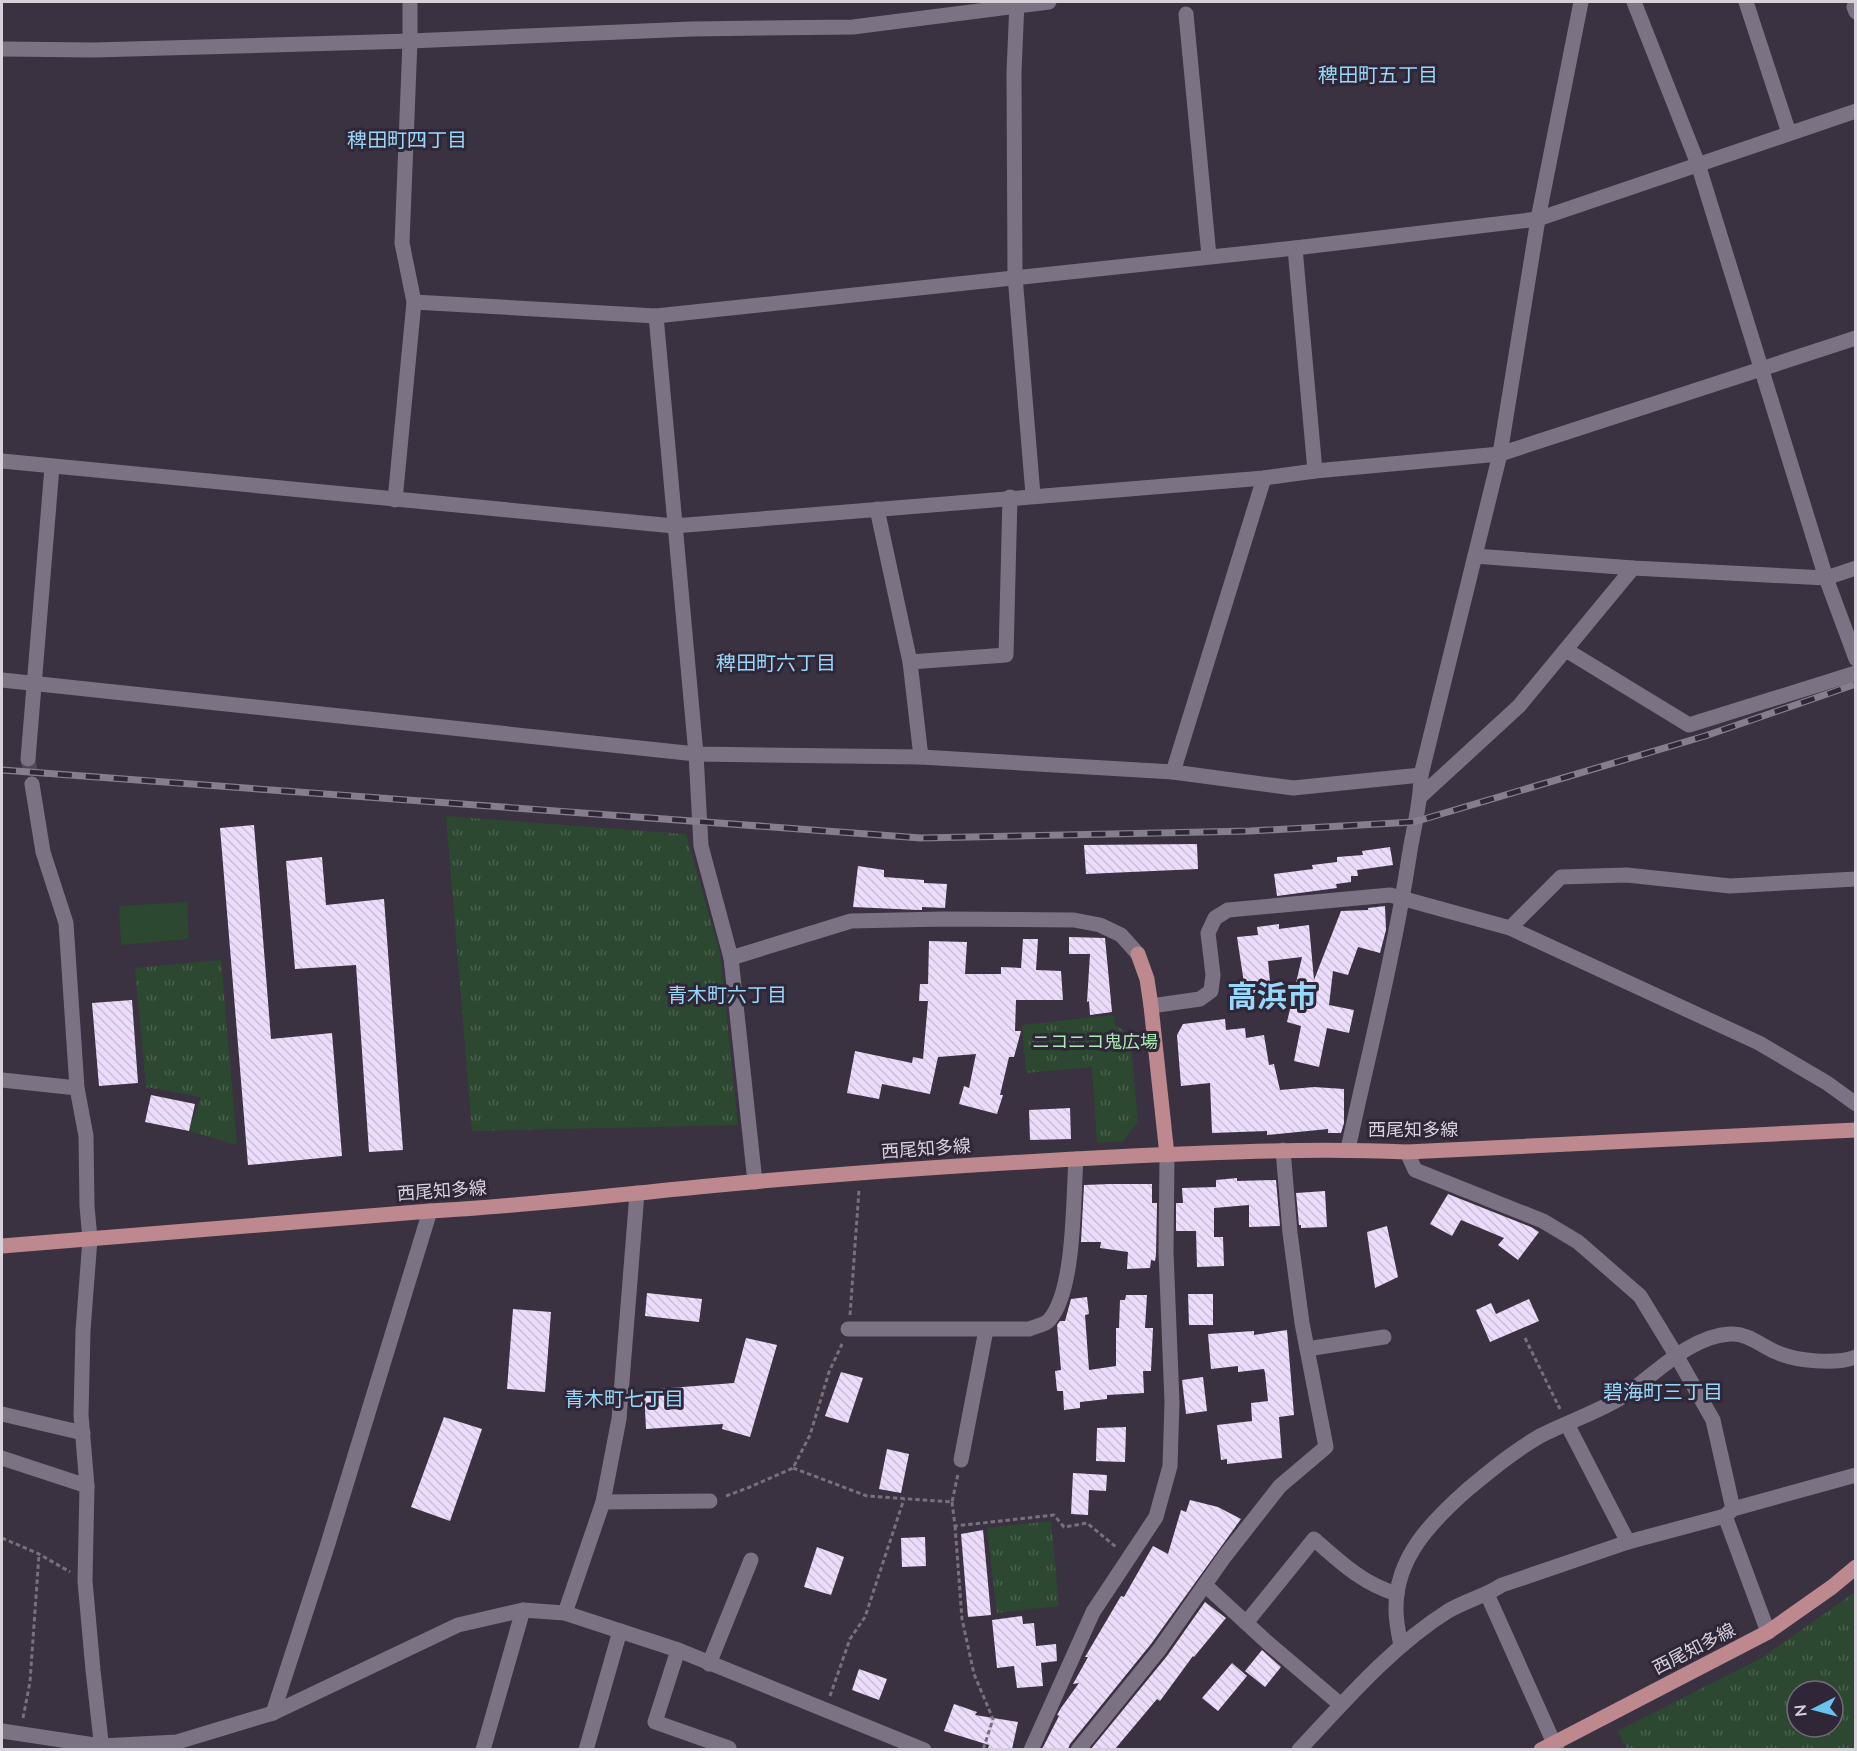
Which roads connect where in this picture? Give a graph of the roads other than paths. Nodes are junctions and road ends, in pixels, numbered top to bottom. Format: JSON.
{"nodes":[{"id":1,"x":410,"y":2,"type":"edge"},
{"id":2,"x":1049,"y":2,"type":"edge"},
{"id":3,"x":1581,"y":2,"type":"edge"},
{"id":4,"x":1634,"y":2,"type":"edge"},
{"id":5,"x":1746,"y":2,"type":"edge"},
{"id":6,"x":1018,"y":4,"type":"edge"},
{"id":7,"x":1856,"y":4,"type":"edge"},
{"id":8,"x":1856,"y":12,"type":"edge"},
{"id":9,"x":1186,"y":14,"type":"dead end"},
{"id":10,"x":410,"y":41,"type":"junction"},
{"id":11,"x":2,"y":49,"type":"edge"},
{"id":12,"x":1856,"y":111,"type":"edge"},
{"id":13,"x":1789,"y":133,"type":"junction"},
{"id":14,"x":1698,"y":164,"type":"junction"},
{"id":15,"x":1538,"y":219,"type":"junction"},
{"id":16,"x":1295,"y":248,"type":"junction"},
{"id":17,"x":1209,"y":256,"type":"junction"},
{"id":18,"x":1015,"y":276,"type":"junction"},
{"id":19,"x":414,"y":302,"type":"junction"},
{"id":20,"x":656,"y":316,"type":"junction"},
{"id":21,"x":1856,"y":338,"type":"edge"},
{"id":22,"x":1761,"y":369,"type":"junction"},
{"id":23,"x":1500,"y":454,"type":"junction"},
{"id":24,"x":2,"y":461,"type":"edge"},
{"id":25,"x":52,"y":467,"type":"junction"},
{"id":26,"x":1315,"y":471,"type":"junction"},
{"id":27,"x":1264,"y":478,"type":"junction"},
{"id":28,"x":1033,"y":495,"type":"junction"},
{"id":29,"x":1010,"y":497,"type":"junction"},
{"id":30,"x":395,"y":500,"type":"junction"},
{"id":31,"x":877,"y":509,"type":"junction"},
{"id":32,"x":674,"y":526,"type":"junction"},
{"id":33,"x":1475,"y":556,"type":"junction"},
{"id":34,"x":1634,"y":568,"type":"junction"},
{"id":35,"x":1856,"y":568,"type":"edge"},
{"id":36,"x":1826,"y":578,"type":"junction"},
{"id":37,"x":1566,"y":650,"type":"junction"},
{"id":38,"x":1856,"y":659,"type":"edge"},
{"id":39,"x":910,"y":662,"type":"junction"},
{"id":40,"x":1856,"y":673,"type":"edge"},
{"id":41,"x":2,"y":680,"type":"edge"},
{"id":42,"x":34,"y":684,"type":"junction"},
{"id":43,"x":696,"y":754,"type":"junction"},
{"id":44,"x":921,"y":757,"type":"junction"},
{"id":45,"x":28,"y":759,"type":"tunnel mouth"},
{"id":46,"x":1173,"y":772,"type":"junction"},
{"id":47,"x":1421,"y":775,"type":"junction"},
{"id":48,"x":32,"y":784,"type":"tunnel mouth"},
{"id":49,"x":1421,"y":796,"type":"junction"},
{"id":50,"x":1856,"y":879,"type":"edge"},
{"id":51,"x":1403,"y":898,"type":"junction"},
{"id":52,"x":1510,"y":928,"type":"junction"},
{"id":53,"x":1138,"y":954,"type":"joint"},
{"id":54,"x":731,"y":958,"type":"junction"},
{"id":55,"x":1151,"y":1005,"type":"junction"},
{"id":56,"x":2,"y":1080,"type":"edge"},
{"id":57,"x":77,"y":1088,"type":"junction"},
{"id":58,"x":1856,"y":1104,"type":"edge"},
{"id":59,"x":1856,"y":1130,"type":"edge"},
{"id":60,"x":1348,"y":1149,"type":"junction"},
{"id":61,"x":1283,"y":1150,"type":"junction"},
{"id":62,"x":1407,"y":1152,"type":"junction"},
{"id":63,"x":1167,"y":1155,"type":"junction"},
{"id":64,"x":1076,"y":1159,"type":"junction"},
{"id":65,"x":755,"y":1182,"type":"junction"},
{"id":66,"x":636,"y":1193,"type":"junction"},
{"id":67,"x":430,"y":1211,"type":"junction"},
{"id":68,"x":90,"y":1239,"type":"junction"},
{"id":69,"x":2,"y":1246,"type":"edge"},
{"id":70,"x":848,"y":1329,"type":"road end"},
{"id":71,"x":986,"y":1330,"type":"junction"},
{"id":72,"x":1384,"y":1337,"type":"dead end"},
{"id":73,"x":1307,"y":1349,"type":"junction"},
{"id":74,"x":1676,"y":1355,"type":"junction"},
{"id":75,"x":1856,"y":1357,"type":"edge"},
{"id":76,"x":2,"y":1414,"type":"edge"},
{"id":77,"x":1567,"y":1424,"type":"junction"},
{"id":78,"x":83,"y":1433,"type":"junction"},
{"id":79,"x":2,"y":1458,"type":"edge"},
{"id":80,"x":961,"y":1460,"type":"road end"},
{"id":81,"x":1856,"y":1475,"type":"edge"},
{"id":82,"x":87,"y":1486,"type":"junction"},
{"id":83,"x":710,"y":1501,"type":"road end"},
{"id":84,"x":603,"y":1502,"type":"junction"},
{"id":85,"x":1729,"y":1512,"type":"junction"},
{"id":86,"x":1628,"y":1542,"type":"junction"},
{"id":87,"x":751,"y":1560,"type":"dead end"},
{"id":88,"x":1856,"y":1567,"type":"edge"},
{"id":89,"x":1205,"y":1585,"type":"junction"},
{"id":90,"x":1397,"y":1594,"type":"junction"},
{"id":91,"x":1487,"y":1594,"type":"junction"},
{"id":92,"x":522,"y":1610,"type":"junction"},
{"id":93,"x":565,"y":1613,"type":"junction"},
{"id":94,"x":1246,"y":1623,"type":"junction"},
{"id":95,"x":620,"y":1631,"type":"junction"},
{"id":96,"x":1768,"y":1632,"type":"junction"},
{"id":97,"x":1401,"y":1646,"type":"junction"},
{"id":98,"x":678,"y":1650,"type":"junction"},
{"id":99,"x":709,"y":1664,"type":"junction"},
{"id":100,"x":1341,"y":1705,"type":"junction"},
{"id":101,"x":273,"y":1713,"type":"junction"},
{"id":102,"x":2,"y":1731,"type":"edge"},
{"id":103,"x":1550,"y":1747,"type":"edge"},
{"id":104,"x":101,"y":1748,"type":"edge"},
{"id":105,"x":483,"y":1749,"type":"edge"},
{"id":106,"x":586,"y":1749,"type":"edge"},
{"id":107,"x":728,"y":1749,"type":"edge"},
{"id":108,"x":924,"y":1749,"type":"edge"},
{"id":109,"x":1031,"y":1749,"type":"edge"},
{"id":110,"x":1078,"y":1749,"type":"edge"},
{"id":111,"x":1299,"y":1749,"type":"edge"}],
"edges":[{"from":1,"to":10,"type":"street"},
{"from":2,"to":6,"type":"street"},
{"from":3,"to":15,"type":"street"},
{"from":4,"to":14,"type":"street"},
{"from":5,"to":13,"type":"street"},
{"from":6,"to":10,"type":"street"},
{"from":6,"to":18,"type":"street"},
{"from":7,"to":8,"type":"street"},
{"from":9,"to":17,"type":"street"},
{"from":10,"to":11,"type":"street"},
{"from":10,"to":19,"type":"street"},
{"from":12,"to":13,"type":"street"},
{"from":13,"to":14,"type":"street"},
{"from":14,"to":15,"type":"street"},
{"from":14,"to":22,"type":"street"},
{"from":15,"to":16,"type":"street"},
{"from":15,"to":23,"type":"street"},
{"from":16,"to":17,"type":"street"},
{"from":16,"to":26,"type":"street"},
{"from":17,"to":18,"type":"street"},
{"from":18,"to":20,"type":"street"},
{"from":18,"to":28,"type":"street"},
{"from":19,"to":20,"type":"street"},
{"from":19,"to":30,"type":"street"},
{"from":20,"to":32,"type":"street"},
{"from":21,"to":22,"type":"street"},
{"from":22,"to":23,"type":"street"},
{"from":22,"to":36,"type":"street"},
{"from":23,"to":26,"type":"street"},
{"from":23,"to":33,"type":"street"},
{"from":24,"to":25,"type":"street"},
{"from":25,"to":30,"type":"street"},
{"from":25,"to":42,"type":"street"},
{"from":26,"to":27,"type":"street"},
{"from":27,"to":28,"type":"street"},
{"from":27,"to":46,"type":"street"},
{"from":28,"to":29,"type":"street"},
{"from":29,"to":31,"type":"street"},
{"from":29,"to":39,"type":"street"},
{"from":30,"to":32,"type":"street"},
{"from":31,"to":32,"type":"street"},
{"from":31,"to":39,"type":"street"},
{"from":32,"to":43,"type":"street"},
{"from":33,"to":34,"type":"street"},
{"from":33,"to":47,"type":"street"},
{"from":34,"to":36,"type":"street"},
{"from":34,"to":37,"type":"street"},
{"from":35,"to":36,"type":"street"},
{"from":36,"to":38,"type":"street"},
{"from":37,"to":40,"type":"street"},
{"from":37,"to":49,"type":"street"},
{"from":39,"to":44,"type":"street"},
{"from":41,"to":42,"type":"street"},
{"from":42,"to":43,"type":"street"},
{"from":42,"to":45,"type":"street"},
{"from":43,"to":44,"type":"street"},
{"from":43,"to":54,"type":"street"},
{"from":44,"to":46,"type":"street"},
{"from":46,"to":47,"type":"street"},
{"from":47,"to":49,"type":"street"},
{"from":48,"to":57,"type":"street"},
{"from":49,"to":51,"type":"street"},
{"from":50,"to":52,"type":"street"},
{"from":51,"to":52,"type":"street"},
{"from":51,"to":55,"type":"street"},
{"from":51,"to":60,"type":"street"},
{"from":52,"to":58,"type":"street"},
{"from":53,"to":54,"type":"street"},
{"from":53,"to":55,"type":"main road"},
{"from":54,"to":65,"type":"street"},
{"from":55,"to":63,"type":"main road"},
{"from":56,"to":57,"type":"street"},
{"from":57,"to":68,"type":"street"},
{"from":59,"to":62,"type":"main road","name":"西尾知多線"},
{"from":60,"to":61,"type":"main road","name":"西尾知多線"},
{"from":60,"to":62,"type":"main road","name":"西尾知多線"},
{"from":61,"to":63,"type":"main road","name":"西尾知多線"},
{"from":61,"to":73,"type":"street"},
{"from":62,"to":74,"type":"street"},
{"from":63,"to":64,"type":"main road","name":"西尾知多線"},
{"from":63,"to":109,"type":"street"},
{"from":64,"to":65,"type":"main road","name":"西尾知多線"},
{"from":64,"to":71,"type":"street"},
{"from":65,"to":66,"type":"main road","name":"西尾知多線"},
{"from":66,"to":67,"type":"main road","name":"西尾知多線"},
{"from":66,"to":84,"type":"street"},
{"from":67,"to":68,"type":"main road","name":"西尾知多線"},
{"from":67,"to":101,"type":"street"},
{"from":68,"to":69,"type":"main road","name":"西尾知多線"},
{"from":68,"to":78,"type":"street"},
{"from":70,"to":71,"type":"street"},
{"from":71,"to":80,"type":"street"},
{"from":72,"to":73,"type":"street"},
{"from":73,"to":89,"type":"street"},
{"from":74,"to":75,"type":"street"},
{"from":74,"to":77,"type":"street"},
{"from":74,"to":85,"type":"street"},
{"from":76,"to":78,"type":"street"},
{"from":77,"to":86,"type":"street"},
{"from":77,"to":90,"type":"street"},
{"from":78,"to":82,"type":"street"},
{"from":79,"to":82,"type":"street"},
{"from":81,"to":85,"type":"street"},
{"from":82,"to":104,"type":"street"},
{"from":83,"to":84,"type":"street"},
{"from":84,"to":93,"type":"street"},
{"from":85,"to":86,"type":"street"},
{"from":85,"to":96,"type":"street"},
{"from":86,"to":91,"type":"street"},
{"from":87,"to":99,"type":"street"},
{"from":88,"to":96,"type":"main road","name":"西尾知多線"},
{"from":89,"to":94,"type":"street"},
{"from":89,"to":110,"type":"street"},
{"from":90,"to":94,"type":"street"},
{"from":90,"to":97,"type":"street"},
{"from":91,"to":97,"type":"street"},
{"from":91,"to":103,"type":"street"},
{"from":92,"to":93,"type":"street"},
{"from":92,"to":101,"type":"street"},
{"from":92,"to":105,"type":"street"},
{"from":93,"to":95,"type":"street"},
{"from":94,"to":100,"type":"street"},
{"from":95,"to":98,"type":"street"},
{"from":95,"to":106,"type":"street"},
{"from":96,"to":103,"type":"main road","name":"西尾知多線"},
{"from":97,"to":100,"type":"street"},
{"from":98,"to":99,"type":"street"},
{"from":98,"to":107,"type":"street"},
{"from":99,"to":108,"type":"street"},
{"from":100,"to":111,"type":"street"},
{"from":101,"to":104,"type":"street"},
{"from":102,"to":104,"type":"street"}]}
